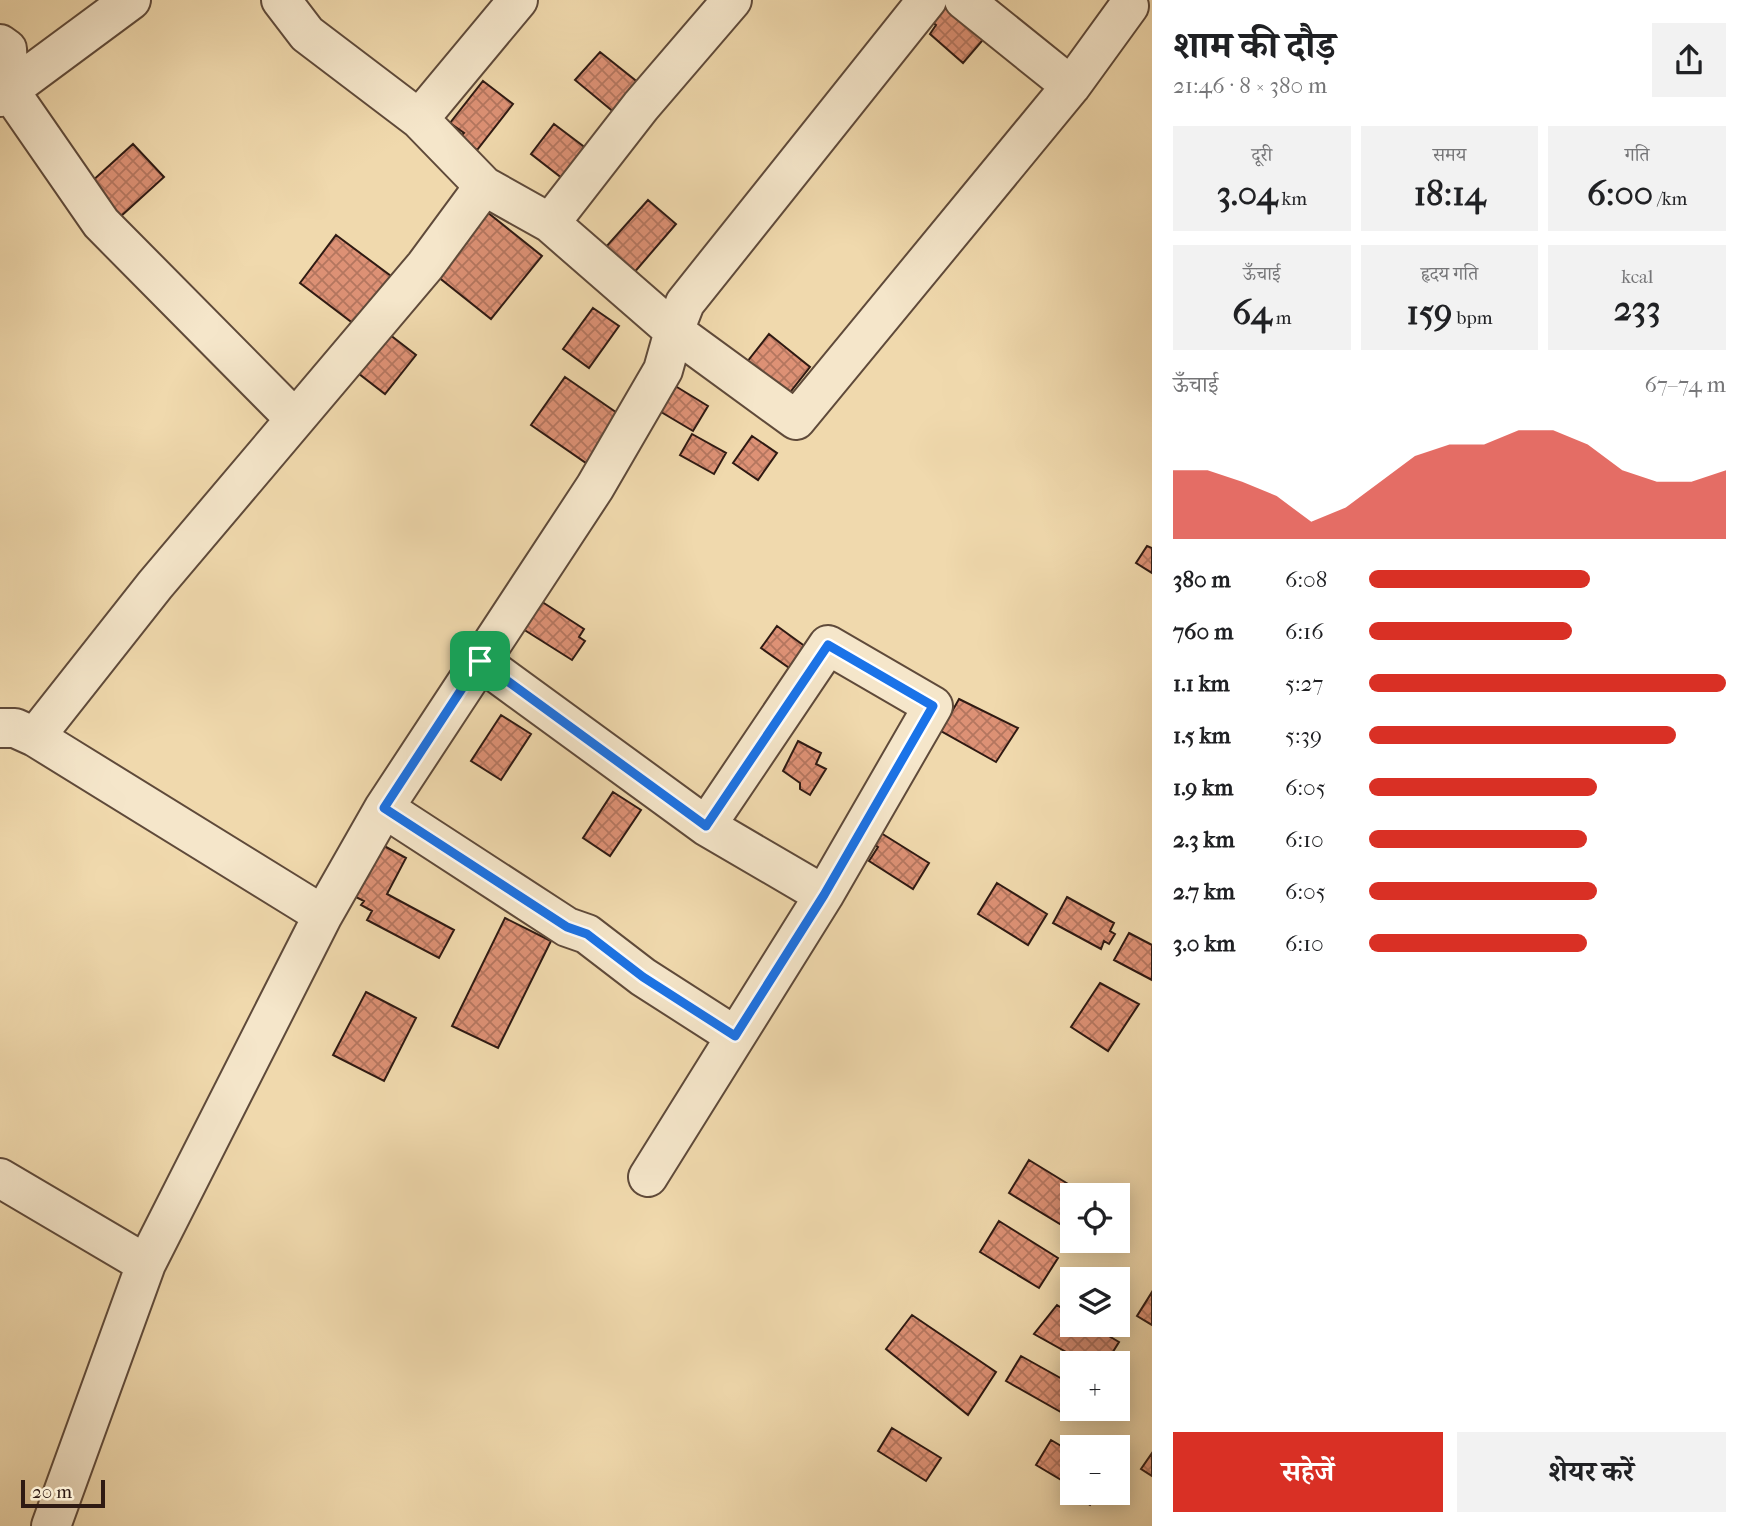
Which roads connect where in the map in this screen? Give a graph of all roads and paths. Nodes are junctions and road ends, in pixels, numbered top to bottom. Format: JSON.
{"nodes":[{"id":1,"x":131,"y":0,"type":"edge"},
{"id":2,"x":281,"y":0,"type":"edge"},
{"id":3,"x":518,"y":0,"type":"edge"},
{"id":4,"x":732,"y":0,"type":"edge"},
{"id":5,"x":927,"y":0,"type":"edge"},
{"id":6,"x":964,"y":0,"type":"edge"},
{"id":7,"x":1129,"y":6,"type":"dead end"},
{"id":8,"x":0,"y":44,"type":"edge"},
{"id":9,"x":1070,"y":86,"type":"junction"},
{"id":10,"x":4,"y":93,"type":"edge"},
{"id":11,"x":419,"y":119,"type":"junction"},
{"id":12,"x":484,"y":186,"type":"junction"},
{"id":13,"x":550,"y":223,"type":"junction"},
{"id":14,"x":674,"y":331,"type":"junction"},
{"id":15,"x":294,"y":418,"type":"junction"},
{"id":16,"x":480,"y":661,"type":"junction"},
{"id":17,"x":18,"y":732,"type":"edge"},
{"id":18,"x":384,"y":808,"type":"junction"},
{"id":19,"x":706,"y":826,"type":"junction"},
{"id":20,"x":824,"y":895,"type":"junction"},
{"id":21,"x":323,"y":915,"type":"junction"},
{"id":22,"x":735,"y":1036,"type":"junction"},
{"id":23,"x":648,"y":1177,"type":"dead end"},
{"id":24,"x":0,"y":1178,"type":"edge"},
{"id":25,"x":146,"y":1264,"type":"junction"},
{"id":26,"x":51,"y":1526,"type":"edge"}],
"edges":[{"from":1,"to":10,"type":"street"},
{"from":2,"to":11,"type":"street"},
{"from":3,"to":11,"type":"street"},
{"from":4,"to":13,"type":"street"},
{"from":5,"to":14,"type":"street"},
{"from":6,"to":9,"type":"street"},
{"from":7,"to":9,"type":"street"},
{"from":8,"to":10,"type":"street"},
{"from":9,"to":14,"type":"street"},
{"from":10,"to":15,"type":"street"},
{"from":11,"to":12,"type":"street"},
{"from":12,"to":13,"type":"street"},
{"from":12,"to":15,"type":"street"},
{"from":13,"to":14,"type":"street"},
{"from":14,"to":16,"type":"street"},
{"from":15,"to":17,"type":"street"},
{"from":16,"to":18,"type":"street"},
{"from":16,"to":19,"type":"street"},
{"from":17,"to":21,"type":"street"},
{"from":18,"to":21,"type":"street"},
{"from":18,"to":22,"type":"street"},
{"from":19,"to":20,"type":"street"},
{"from":19,"to":20,"type":"street"},
{"from":20,"to":22,"type":"street"},
{"from":21,"to":25,"type":"street"},
{"from":22,"to":23,"type":"street"},
{"from":24,"to":25,"type":"street"},
{"from":25,"to":26,"type":"street"}]}
